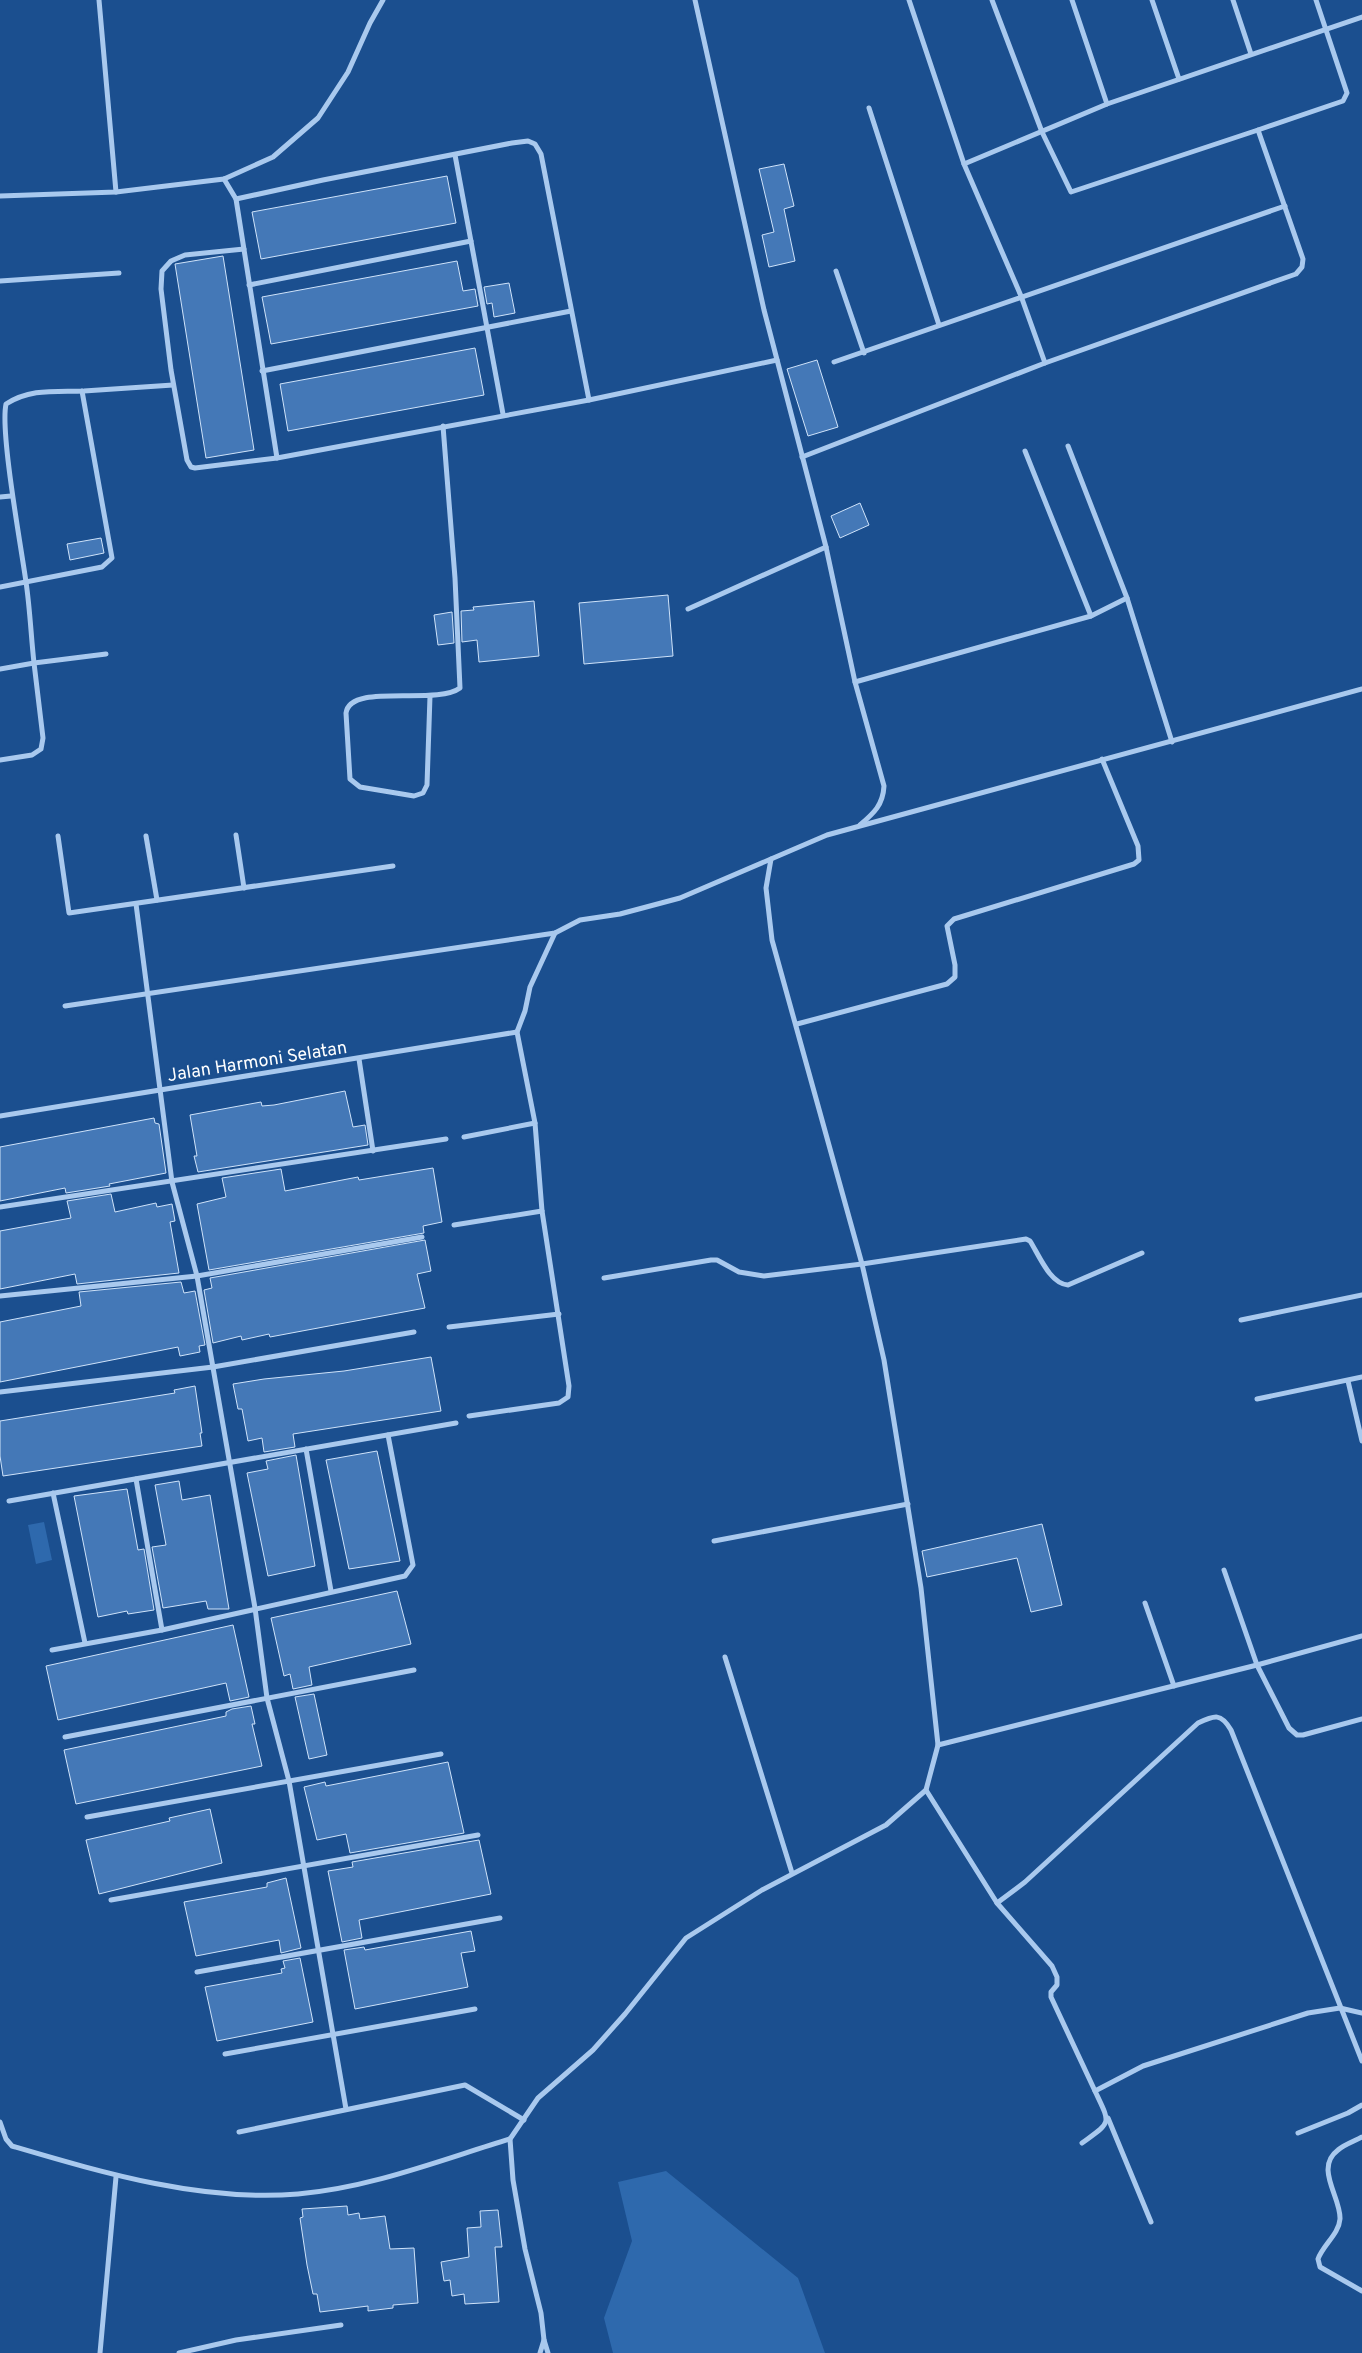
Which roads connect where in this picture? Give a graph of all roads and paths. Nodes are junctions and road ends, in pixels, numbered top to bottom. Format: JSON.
{"nodes":[{"id":1,"x":99,"y":0,"type":"edge"},
{"id":2,"x":383,"y":0,"type":"edge"},
{"id":3,"x":695,"y":0,"type":"edge"},
{"id":4,"x":909,"y":0,"type":"edge"},
{"id":5,"x":992,"y":0,"type":"edge"},
{"id":6,"x":1072,"y":0,"type":"edge"},
{"id":7,"x":1152,"y":0,"type":"edge"},
{"id":8,"x":1233,"y":0,"type":"edge"},
{"id":9,"x":1316,"y":0,"type":"edge"},
{"id":10,"x":1362,"y":17,"type":"edge"},
{"id":11,"x":1326,"y":29,"type":"junction"},
{"id":12,"x":1252,"y":54,"type":"junction"},
{"id":13,"x":1179,"y":79,"type":"junction"},
{"id":14,"x":1108,"y":104,"type":"junction"},
{"id":15,"x":868,"y":108,"type":"dead end"},
{"id":16,"x":1258,"y":130,"type":"junction"},
{"id":17,"x":1042,"y":132,"type":"junction"},
{"id":18,"x":455,"y":155,"type":"junction"},
{"id":19,"x":964,"y":164,"type":"junction"},
{"id":20,"x":224,"y":179,"type":"junction"},
{"id":21,"x":116,"y":192,"type":"junction"},
{"id":22,"x":0,"y":196,"type":"edge"},
{"id":23,"x":236,"y":199,"type":"junction"},
{"id":24,"x":1285,"y":206,"type":"junction"},
{"id":25,"x":471,"y":241,"type":"junction"},
{"id":26,"x":244,"y":250,"type":"junction"},
{"id":27,"x":836,"y":271,"type":"dead end"},
{"id":28,"x":119,"y":273,"type":"dead end"},
{"id":29,"x":0,"y":281,"type":"edge"},
{"id":30,"x":249,"y":285,"type":"junction"},
{"id":31,"x":1021,"y":296,"type":"junction"},
{"id":32,"x":571,"y":311,"type":"junction"},
{"id":33,"x":939,"y":325,"type":"junction"},
{"id":34,"x":488,"y":328,"type":"junction"},
{"id":35,"x":864,"y":353,"type":"junction"},
{"id":36,"x":777,"y":360,"type":"junction"},
{"id":37,"x":834,"y":362,"type":"dead end"},
{"id":38,"x":1045,"y":363,"type":"junction"},
{"id":39,"x":262,"y":371,"type":"junction"},
{"id":40,"x":173,"y":384,"type":"junction"},
{"id":41,"x":82,"y":391,"type":"junction"},
{"id":42,"x":589,"y":400,"type":"junction"},
{"id":43,"x":503,"y":414,"type":"junction"},
{"id":44,"x":443,"y":426,"type":"junction"},
{"id":45,"x":2,"y":432,"type":"edge"},
{"id":46,"x":1068,"y":446,"type":"dead end"},
{"id":47,"x":1025,"y":451,"type":"dead end"},
{"id":48,"x":802,"y":457,"type":"junction"},
{"id":49,"x":277,"y":458,"type":"junction"},
{"id":50,"x":11,"y":496,"type":"junction"},
{"id":51,"x":0,"y":498,"type":"edge"},
{"id":52,"x":826,"y":547,"type":"junction"},
{"id":53,"x":26,"y":583,"type":"junction"},
{"id":54,"x":0,"y":587,"type":"edge"},
{"id":55,"x":1127,"y":598,"type":"junction"},
{"id":56,"x":688,"y":609,"type":"dead end"},
{"id":57,"x":1092,"y":616,"type":"junction"},
{"id":58,"x":106,"y":654,"type":"dead end"},
{"id":59,"x":34,"y":663,"type":"junction"},
{"id":60,"x":0,"y":669,"type":"edge"},
{"id":61,"x":854,"y":682,"type":"junction"},
{"id":62,"x":1362,"y":689,"type":"edge"},
{"id":63,"x":430,"y":696,"type":"junction"},
{"id":64,"x":1172,"y":742,"type":"junction"},
{"id":65,"x":0,"y":760,"type":"edge"},
{"id":66,"x":1102,"y":760,"type":"junction"},
{"id":67,"x":857,"y":827,"type":"junction"},
{"id":68,"x":236,"y":835,"type":"dead end"},
{"id":69,"x":58,"y":836,"type":"dead end"},
{"id":70,"x":146,"y":836,"type":"dead end"},
{"id":71,"x":771,"y":859,"type":"junction"},
{"id":72,"x":393,"y":866,"type":"dead end"},
{"id":73,"x":244,"y":888,"type":"junction"},
{"id":74,"x":157,"y":900,"type":"junction"},
{"id":75,"x":136,"y":904,"type":"junction"},
{"id":76,"x":555,"y":933,"type":"junction"},
{"id":77,"x":148,"y":995,"type":"junction"},
{"id":78,"x":65,"y":1006,"type":"dead end"},
{"id":79,"x":797,"y":1024,"type":"junction"},
{"id":80,"x":518,"y":1032,"type":"junction"},
{"id":81,"x":359,"y":1059,"type":"junction"},
{"id":82,"x":160,"y":1089,"type":"junction"},
{"id":83,"x":0,"y":1116,"type":"edge"},
{"id":84,"x":535,"y":1123,"type":"junction"},
{"id":85,"x":464,"y":1137,"type":"dead end"},
{"id":86,"x":446,"y":1139,"type":"dead end"},
{"id":87,"x":372,"y":1151,"type":"junction"},
{"id":88,"x":172,"y":1182,"type":"junction"},
{"id":89,"x":0,"y":1207,"type":"edge"},
{"id":90,"x":542,"y":1211,"type":"junction"},
{"id":91,"x":454,"y":1224,"type":"dead end"},
{"id":92,"x":422,"y":1237,"type":"dead end"},
{"id":93,"x":1142,"y":1253,"type":"dead end"},
{"id":94,"x":862,"y":1264,"type":"junction"},
{"id":95,"x":197,"y":1276,"type":"junction"},
{"id":96,"x":604,"y":1278,"type":"dead end"},
{"id":97,"x":1362,"y":1295,"type":"edge"},
{"id":98,"x":0,"y":1296,"type":"edge"},
{"id":99,"x":559,"y":1314,"type":"junction"},
{"id":100,"x":1242,"y":1320,"type":"dead end"},
{"id":101,"x":450,"y":1327,"type":"dead end"},
{"id":102,"x":414,"y":1332,"type":"dead end"},
{"id":103,"x":213,"y":1367,"type":"junction"},
{"id":104,"x":1362,"y":1377,"type":"edge"},
{"id":105,"x":1348,"y":1381,"type":"junction"},
{"id":106,"x":0,"y":1392,"type":"edge"},
{"id":107,"x":1257,"y":1399,"type":"dead end"},
{"id":108,"x":469,"y":1416,"type":"dead end"},
{"id":109,"x":456,"y":1422,"type":"dead end"},
{"id":110,"x":388,"y":1434,"type":"junction"},
{"id":111,"x":1362,"y":1441,"type":"edge"},
{"id":112,"x":306,"y":1449,"type":"junction"},
{"id":113,"x":230,"y":1462,"type":"junction"},
{"id":114,"x":136,"y":1479,"type":"junction"},
{"id":115,"x":53,"y":1493,"type":"junction"},
{"id":116,"x":9,"y":1501,"type":"dead end"},
{"id":117,"x":908,"y":1504,"type":"junction"},
{"id":118,"x":714,"y":1541,"type":"dead end"},
{"id":119,"x":1224,"y":1570,"type":"dead end"},
{"id":120,"x":331,"y":1590,"type":"junction"},
{"id":121,"x":1144,"y":1603,"type":"dead end"},
{"id":122,"x":255,"y":1608,"type":"junction"},
{"id":123,"x":162,"y":1630,"type":"junction"},
{"id":124,"x":1362,"y":1636,"type":"edge"},
{"id":125,"x":85,"y":1643,"type":"junction"},
{"id":126,"x":52,"y":1650,"type":"dead end"},
{"id":127,"x":725,"y":1657,"type":"dead end"},
{"id":128,"x":1257,"y":1665,"type":"junction"},
{"id":129,"x":414,"y":1670,"type":"dead end"},
{"id":130,"x":1174,"y":1686,"type":"junction"},
{"id":131,"x":267,"y":1698,"type":"junction"},
{"id":132,"x":1362,"y":1719,"type":"edge"},
{"id":133,"x":65,"y":1737,"type":"dead end"},
{"id":134,"x":938,"y":1745,"type":"junction"},
{"id":135,"x":441,"y":1754,"type":"dead end"},
{"id":136,"x":289,"y":1781,"type":"junction"},
{"id":137,"x":926,"y":1790,"type":"junction"},
{"id":138,"x":87,"y":1817,"type":"dead end"},
{"id":139,"x":478,"y":1834,"type":"dead end"},
{"id":140,"x":304,"y":1866,"type":"junction"},
{"id":141,"x":792,"y":1873,"type":"junction"},
{"id":142,"x":111,"y":1900,"type":"dead end"},
{"id":143,"x":998,"y":1903,"type":"junction"},
{"id":144,"x":500,"y":1918,"type":"dead end"},
{"id":145,"x":319,"y":1950,"type":"junction"},
{"id":146,"x":197,"y":1972,"type":"dead end"},
{"id":147,"x":1340,"y":2008,"type":"junction"},
{"id":148,"x":475,"y":2009,"type":"dead end"},
{"id":149,"x":1362,"y":2013,"type":"edge"},
{"id":150,"x":334,"y":2034,"type":"junction"},
{"id":151,"x":224,"y":2054,"type":"dead end"},
{"id":152,"x":1362,"y":2060,"type":"edge"},
{"id":153,"x":1096,"y":2091,"type":"junction"},
{"id":154,"x":1362,"y":2105,"type":"edge"},
{"id":155,"x":346,"y":2109,"type":"junction"},
{"id":156,"x":1108,"y":2118,"type":"junction"},
{"id":157,"x":524,"y":2120,"type":"junction"},
{"id":158,"x":0,"y":2122,"type":"edge"},
{"id":159,"x":240,"y":2132,"type":"dead end"},
{"id":160,"x":1298,"y":2133,"type":"dead end"},
{"id":161,"x":1362,"y":2137,"type":"edge"},
{"id":162,"x":510,"y":2139,"type":"junction"},
{"id":163,"x":1082,"y":2143,"type":"dead end"},
{"id":164,"x":116,"y":2177,"type":"junction"},
{"id":165,"x":1150,"y":2222,"type":"dead end"},
{"id":166,"x":1362,"y":2291,"type":"edge"},
{"id":167,"x":341,"y":2325,"type":"dead end"},
{"id":168,"x":544,"y":2340,"type":"junction"},
{"id":169,"x":100,"y":2353,"type":"edge"},
{"id":170,"x":179,"y":2353,"type":"edge"},
{"id":171,"x":540,"y":2353,"type":"edge"},
{"id":172,"x":548,"y":2353,"type":"edge"}],
"edges":[{"from":1,"to":21,"type":"street"},
{"from":2,"to":20,"type":"street"},
{"from":3,"to":36,"type":"street"},
{"from":4,"to":19,"type":"street"},
{"from":5,"to":17,"type":"street"},
{"from":6,"to":14,"type":"street"},
{"from":7,"to":13,"type":"street"},
{"from":8,"to":12,"type":"street"},
{"from":9,"to":11,"type":"street"},
{"from":10,"to":11,"type":"street"},
{"from":11,"to":12,"type":"street"},
{"from":11,"to":16,"type":"street"},
{"from":12,"to":13,"type":"street"},
{"from":13,"to":14,"type":"street"},
{"from":14,"to":17,"type":"street"},
{"from":15,"to":33,"type":"street"},
{"from":16,"to":17,"type":"street"},
{"from":16,"to":24,"type":"street"},
{"from":17,"to":19,"type":"street"},
{"from":18,"to":23,"type":"street"},
{"from":18,"to":25,"type":"street"},
{"from":18,"to":32,"type":"street"},
{"from":19,"to":31,"type":"street"},
{"from":20,"to":21,"type":"street"},
{"from":20,"to":23,"type":"street"},
{"from":21,"to":22,"type":"street"},
{"from":23,"to":26,"type":"street"},
{"from":24,"to":31,"type":"street"},
{"from":24,"to":38,"type":"street"},
{"from":25,"to":30,"type":"street"},
{"from":25,"to":34,"type":"street"},
{"from":26,"to":30,"type":"street"},
{"from":26,"to":40,"type":"street"},
{"from":27,"to":35,"type":"street"},
{"from":28,"to":29,"type":"street"},
{"from":30,"to":39,"type":"street"},
{"from":31,"to":33,"type":"street"},
{"from":31,"to":38,"type":"street"},
{"from":32,"to":34,"type":"street"},
{"from":32,"to":42,"type":"street"},
{"from":33,"to":35,"type":"street"},
{"from":34,"to":39,"type":"street"},
{"from":34,"to":43,"type":"street"},
{"from":35,"to":37,"type":"street"},
{"from":36,"to":42,"type":"street"},
{"from":36,"to":48,"type":"street"},
{"from":38,"to":48,"type":"street"},
{"from":39,"to":49,"type":"street"},
{"from":40,"to":41,"type":"street"},
{"from":40,"to":49,"type":"street"},
{"from":41,"to":45,"type":"street"},
{"from":41,"to":53,"type":"street"},
{"from":42,"to":43,"type":"street"},
{"from":43,"to":44,"type":"street"},
{"from":44,"to":49,"type":"street"},
{"from":44,"to":63,"type":"street"},
{"from":45,"to":50,"type":"street"},
{"from":46,"to":55,"type":"street"},
{"from":47,"to":57,"type":"street"},
{"from":48,"to":52,"type":"street"},
{"from":50,"to":51,"type":"street"},
{"from":50,"to":53,"type":"street"},
{"from":52,"to":56,"type":"street"},
{"from":52,"to":61,"type":"street"},
{"from":53,"to":54,"type":"street"},
{"from":53,"to":59,"type":"street"},
{"from":55,"to":57,"type":"street"},
{"from":55,"to":64,"type":"street"},
{"from":57,"to":61,"type":"street"},
{"from":58,"to":59,"type":"street"},
{"from":59,"to":60,"type":"street"},
{"from":59,"to":65,"type":"street"},
{"from":61,"to":67,"type":"street"},
{"from":62,"to":64,"type":"street"},
{"from":63,"to":63,"type":"street"},
{"from":64,"to":66,"type":"street"},
{"from":66,"to":67,"type":"street"},
{"from":66,"to":79,"type":"street"},
{"from":67,"to":71,"type":"street"},
{"from":68,"to":73,"type":"street"},
{"from":69,"to":75,"type":"street"},
{"from":70,"to":74,"type":"street"},
{"from":71,"to":76,"type":"street"},
{"from":71,"to":79,"type":"street"},
{"from":72,"to":73,"type":"street"},
{"from":73,"to":74,"type":"street"},
{"from":74,"to":75,"type":"street"},
{"from":75,"to":77,"type":"street"},
{"from":76,"to":77,"type":"street"},
{"from":76,"to":80,"type":"street"},
{"from":77,"to":78,"type":"street"},
{"from":77,"to":82,"type":"street"},
{"from":79,"to":94,"type":"street"},
{"from":80,"to":81,"type":"street","name":"Jalan Harmoni Selatan"},
{"from":80,"to":84,"type":"street"},
{"from":81,"to":82,"type":"street","name":"Jalan Harmoni Selatan"},
{"from":81,"to":87,"type":"street"},
{"from":82,"to":83,"type":"street","name":"Jalan Harmoni Selatan"},
{"from":82,"to":88,"type":"street"},
{"from":84,"to":85,"type":"street"},
{"from":84,"to":90,"type":"street"},
{"from":86,"to":87,"type":"street"},
{"from":87,"to":88,"type":"street"},
{"from":88,"to":89,"type":"street"},
{"from":88,"to":95,"type":"street"},
{"from":90,"to":91,"type":"street"},
{"from":90,"to":99,"type":"street"},
{"from":92,"to":95,"type":"street"},
{"from":93,"to":94,"type":"street"},
{"from":94,"to":96,"type":"street"},
{"from":94,"to":117,"type":"street"},
{"from":95,"to":98,"type":"street"},
{"from":95,"to":103,"type":"street"},
{"from":97,"to":100,"type":"street"},
{"from":99,"to":101,"type":"street"},
{"from":99,"to":108,"type":"street"},
{"from":102,"to":103,"type":"street"},
{"from":103,"to":106,"type":"street"},
{"from":103,"to":113,"type":"street"},
{"from":104,"to":105,"type":"street"},
{"from":105,"to":107,"type":"street"},
{"from":105,"to":111,"type":"street"},
{"from":109,"to":110,"type":"street"},
{"from":110,"to":112,"type":"street"},
{"from":110,"to":120,"type":"street"},
{"from":112,"to":113,"type":"street"},
{"from":112,"to":120,"type":"street"},
{"from":113,"to":114,"type":"street"},
{"from":113,"to":122,"type":"street"},
{"from":114,"to":115,"type":"street"},
{"from":114,"to":123,"type":"street"},
{"from":115,"to":116,"type":"street"},
{"from":115,"to":125,"type":"street"},
{"from":117,"to":118,"type":"street"},
{"from":117,"to":134,"type":"street"},
{"from":119,"to":128,"type":"street"},
{"from":120,"to":122,"type":"street"},
{"from":121,"to":130,"type":"street"},
{"from":122,"to":123,"type":"street"},
{"from":122,"to":131,"type":"street"},
{"from":123,"to":125,"type":"street"},
{"from":124,"to":128,"type":"street"},
{"from":125,"to":126,"type":"street"},
{"from":127,"to":141,"type":"street"},
{"from":128,"to":130,"type":"street"},
{"from":128,"to":132,"type":"street"},
{"from":129,"to":131,"type":"street"},
{"from":130,"to":134,"type":"street"},
{"from":131,"to":133,"type":"street"},
{"from":131,"to":136,"type":"street"},
{"from":134,"to":137,"type":"street"},
{"from":135,"to":136,"type":"street"},
{"from":136,"to":138,"type":"street"},
{"from":136,"to":140,"type":"street"},
{"from":137,"to":141,"type":"street"},
{"from":137,"to":143,"type":"street"},
{"from":139,"to":140,"type":"street"},
{"from":140,"to":142,"type":"street"},
{"from":140,"to":145,"type":"street"},
{"from":141,"to":157,"type":"street"},
{"from":143,"to":147,"type":"street"},
{"from":143,"to":153,"type":"street"},
{"from":144,"to":145,"type":"street"},
{"from":145,"to":146,"type":"street"},
{"from":145,"to":150,"type":"street"},
{"from":147,"to":149,"type":"street"},
{"from":147,"to":152,"type":"street"},
{"from":147,"to":153,"type":"street"},
{"from":148,"to":150,"type":"street"},
{"from":150,"to":151,"type":"street"},
{"from":150,"to":155,"type":"street"},
{"from":153,"to":156,"type":"street"},
{"from":154,"to":160,"type":"street"},
{"from":155,"to":157,"type":"street"},
{"from":155,"to":159,"type":"street"},
{"from":156,"to":163,"type":"street"},
{"from":156,"to":165,"type":"street"},
{"from":157,"to":162,"type":"street"},
{"from":158,"to":164,"type":"street"},
{"from":161,"to":166,"type":"street"},
{"from":162,"to":164,"type":"street"},
{"from":162,"to":168,"type":"street"},
{"from":164,"to":169,"type":"street"},
{"from":167,"to":170,"type":"street"},
{"from":168,"to":171,"type":"street"},
{"from":168,"to":172,"type":"street"}]}
